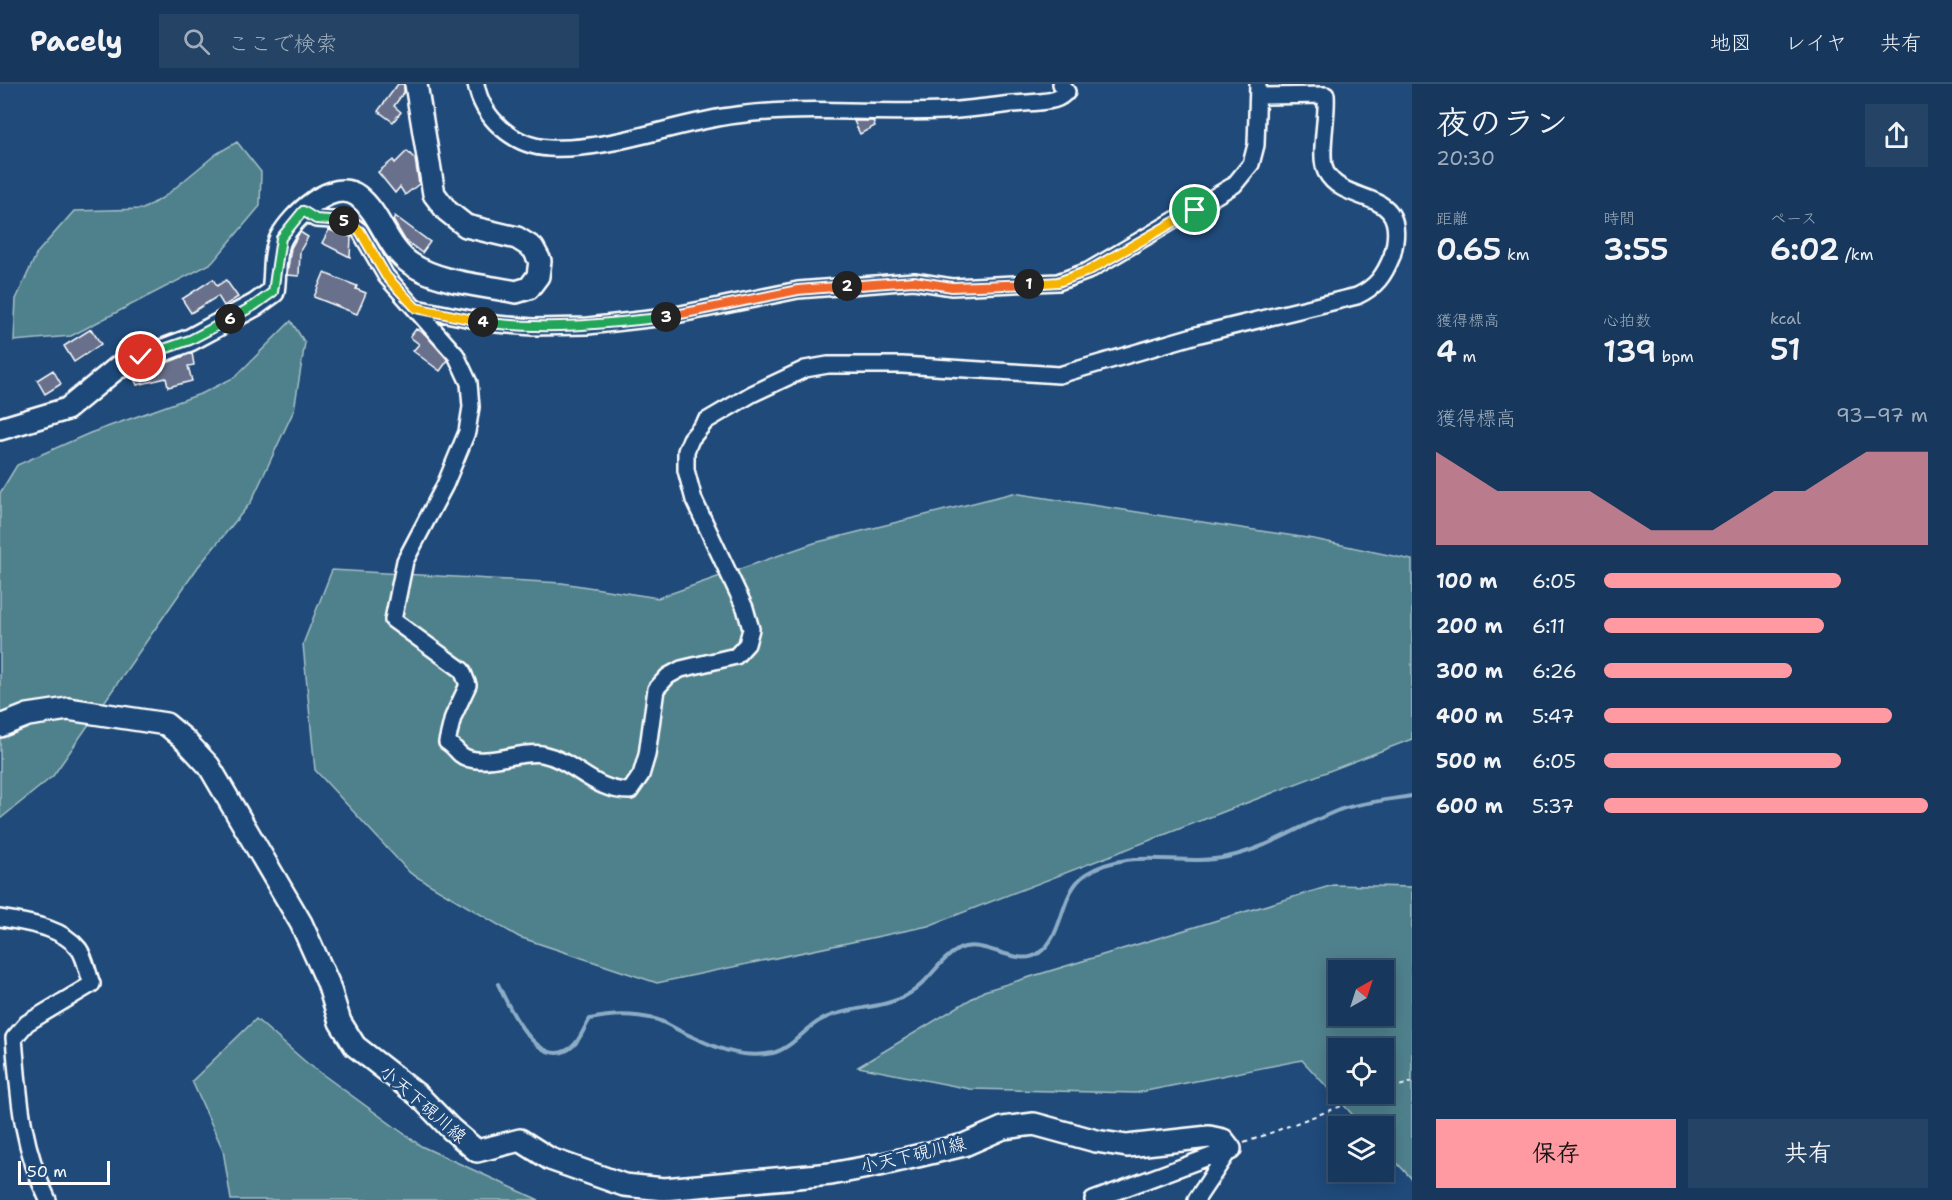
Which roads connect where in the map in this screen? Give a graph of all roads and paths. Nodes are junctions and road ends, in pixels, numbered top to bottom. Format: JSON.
{"nodes":[{"id":1,"x":416,"y":84,"type":"edge"},
{"id":2,"x":476,"y":84,"type":"edge"},
{"id":3,"x":1061,"y":84,"type":"edge"},
{"id":4,"x":1259,"y":90,"type":"edge"},
{"id":5,"x":303,"y":211,"type":"junction"},
{"id":6,"x":416,"y":308,"type":"junction"},
{"id":7,"x":0,"y":429,"type":"edge"},
{"id":8,"x":0,"y":726,"type":"edge"},
{"id":9,"x":0,"y":918,"type":"edge"},
{"id":10,"x":7,"y":1036,"type":"edge"},
{"id":11,"x":1412,"y":1082,"type":"edge"},
{"id":12,"x":1394,"y":1088,"type":"edge"},
{"id":13,"x":1347,"y":1104,"type":"edge"},
{"id":14,"x":1230,"y":1149,"type":"junction"},
{"id":15,"x":48,"y":1200,"type":"edge"},
{"id":16,"x":1093,"y":1200,"type":"edge"},
{"id":17,"x":1196,"y":1200,"type":"edge"}],
"edges":[{"from":1,"to":5,"type":"main road"},
{"from":2,"to":3,"type":"street"},
{"from":4,"to":6,"type":"street"},
{"from":4,"to":6,"type":"street"},
{"from":5,"to":6,"type":"street"},
{"from":5,"to":7,"type":"main road"},
{"from":8,"to":14,"type":"main road","name":"小天下硯川線"},
{"from":9,"to":10,"type":"street"},
{"from":10,"to":15,"type":"street"},
{"from":11,"to":12,"type":"path"},
{"from":13,"to":14,"type":"path"},
{"from":14,"to":16,"type":"street"},
{"from":14,"to":17,"type":"street"}]}
